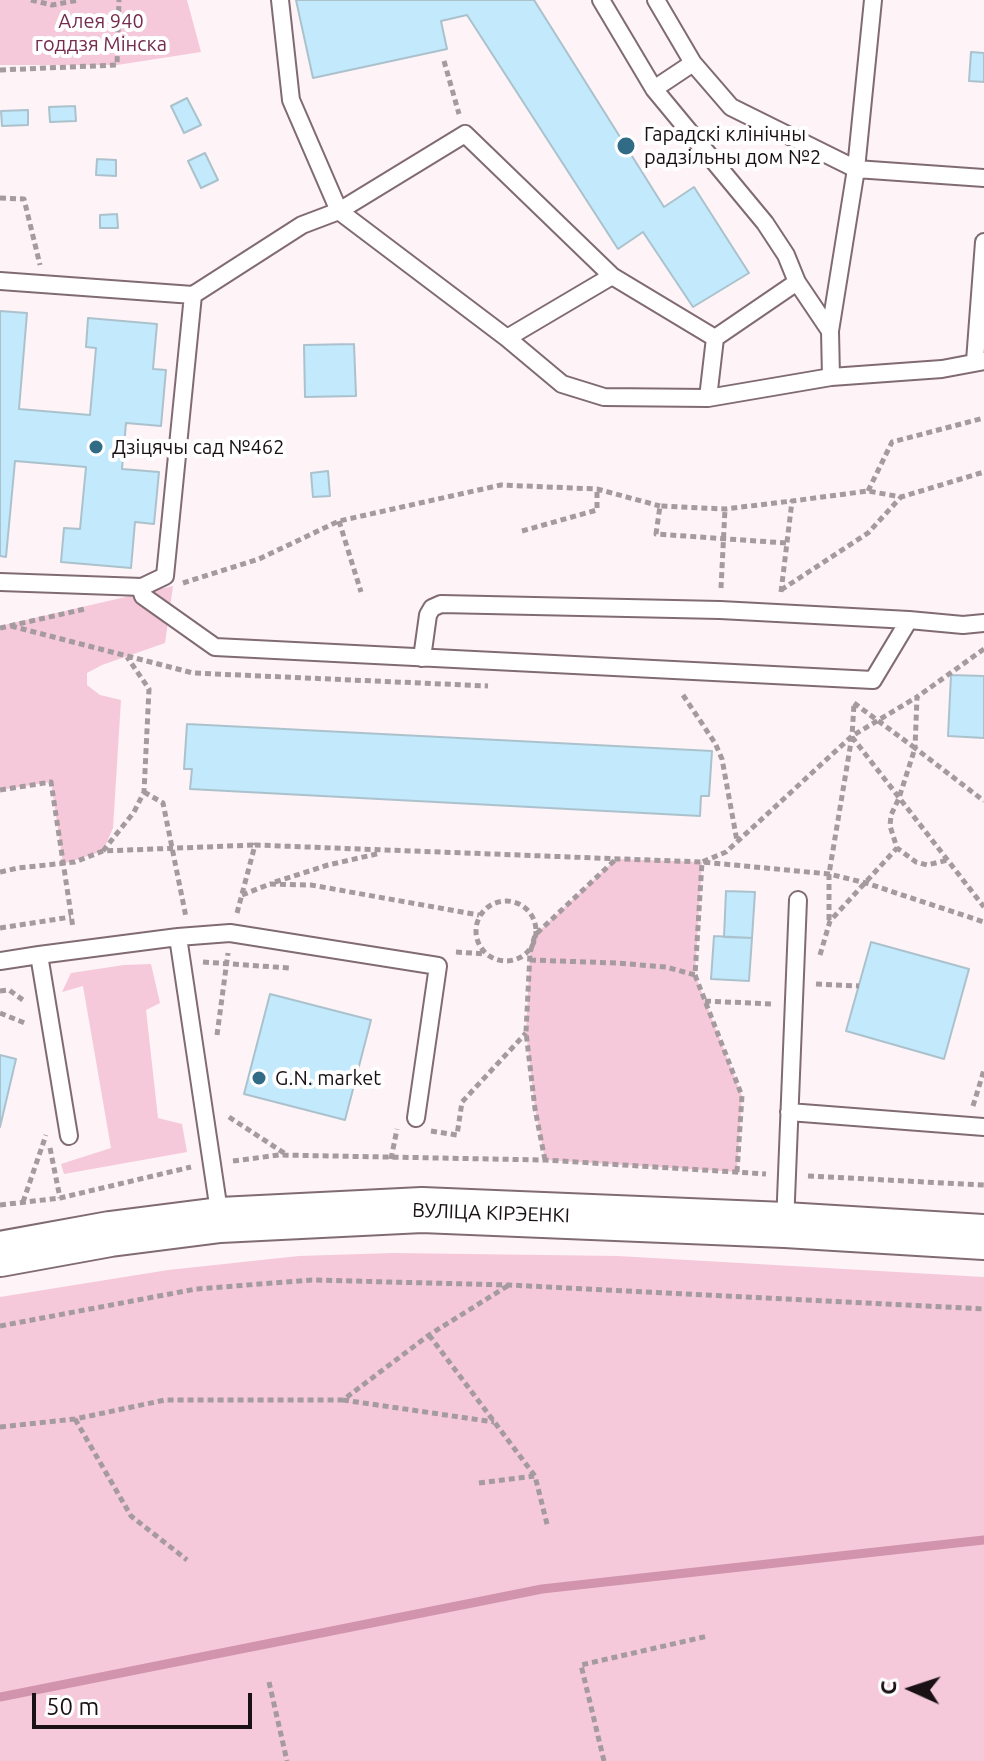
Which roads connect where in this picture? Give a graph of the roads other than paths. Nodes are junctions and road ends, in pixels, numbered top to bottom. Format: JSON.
{"nodes":[{"id":1,"x":280,"y":0,"type":"edge"},
{"id":2,"x":601,"y":0,"type":"edge"},
{"id":3,"x":656,"y":0,"type":"edge"},
{"id":4,"x":873,"y":0,"type":"edge"},
{"id":5,"x":693,"y":63,"type":"junction"},
{"id":6,"x":654,"y":89,"type":"junction"},
{"id":7,"x":856,"y":169,"type":"junction"},
{"id":8,"x":984,"y":178,"type":"edge"},
{"id":9,"x":339,"y":211,"type":"junction"},
{"id":10,"x":984,"y":242,"type":"edge"},
{"id":11,"x":612,"y":276,"type":"junction"},
{"id":12,"x":0,"y":281,"type":"edge"},
{"id":13,"x":797,"y":282,"type":"junction"},
{"id":14,"x":193,"y":295,"type":"junction"},
{"id":15,"x":830,"y":331,"type":"junction"},
{"id":16,"x":507,"y":338,"type":"junction"},
{"id":17,"x":715,"y":338,"type":"junction"},
{"id":18,"x":979,"y":361,"type":"edge"},
{"id":19,"x":831,"y":377,"type":"junction"},
{"id":20,"x":708,"y":398,"type":"junction"},
{"id":21,"x":0,"y":582,"type":"edge"},
{"id":22,"x":142,"y":592,"type":"junction"},
{"id":23,"x":909,"y":620,"type":"junction"},
{"id":24,"x":984,"y":623,"type":"edge"},
{"id":25,"x":422,"y":658,"type":"junction"},
{"id":26,"x":798,"y":900,"type":"dead end"},
{"id":27,"x":184,"y":936,"type":"junction"},
{"id":28,"x":39,"y":955,"type":"junction"},
{"id":29,"x":0,"y":961,"type":"edge"},
{"id":30,"x":789,"y":1112,"type":"junction"},
{"id":31,"x":418,"y":1125,"type":"road end"},
{"id":32,"x":984,"y":1127,"type":"edge"},
{"id":33,"x":69,"y":1136,"type":"dead end"},
{"id":34,"x":220,"y":1220,"type":"junction"},
{"id":35,"x":785,"y":1225,"type":"junction"},
{"id":36,"x":984,"y":1237,"type":"edge"},
{"id":37,"x":0,"y":1254,"type":"edge"}],
"edges":[{"from":1,"to":9,"type":"lane"},
{"from":2,"to":6,"type":"lane"},
{"from":3,"to":5,"type":"lane"},
{"from":4,"to":7,"type":"lane"},
{"from":5,"to":6,"type":"lane"},
{"from":5,"to":7,"type":"lane"},
{"from":6,"to":13,"type":"lane"},
{"from":7,"to":8,"type":"lane"},
{"from":7,"to":15,"type":"lane"},
{"from":9,"to":11,"type":"lane"},
{"from":9,"to":14,"type":"lane"},
{"from":9,"to":16,"type":"lane"},
{"from":10,"to":18,"type":"lane"},
{"from":11,"to":16,"type":"lane"},
{"from":11,"to":17,"type":"lane"},
{"from":12,"to":14,"type":"lane"},
{"from":13,"to":15,"type":"lane"},
{"from":13,"to":17,"type":"lane"},
{"from":14,"to":22,"type":"lane"},
{"from":15,"to":19,"type":"lane"},
{"from":16,"to":20,"type":"lane"},
{"from":17,"to":20,"type":"lane"},
{"from":18,"to":19,"type":"lane"},
{"from":19,"to":20,"type":"lane"},
{"from":21,"to":22,"type":"lane"},
{"from":22,"to":25,"type":"lane"},
{"from":23,"to":24,"type":"lane"},
{"from":23,"to":25,"type":"lane"},
{"from":23,"to":25,"type":"lane"},
{"from":26,"to":30,"type":"lane"},
{"from":27,"to":28,"type":"lane"},
{"from":27,"to":31,"type":"lane"},
{"from":27,"to":34,"type":"lane"},
{"from":28,"to":29,"type":"lane"},
{"from":28,"to":33,"type":"lane"},
{"from":30,"to":32,"type":"lane"},
{"from":30,"to":35,"type":"lane"},
{"from":34,"to":35,"type":"street","name":"ВУЛІЦА КІРЭЕНКІ"},
{"from":34,"to":37,"type":"street","name":"ВУЛІЦА КІРЭЕНКІ"},
{"from":35,"to":36,"type":"street","name":"ВУЛІЦА КІРЭЕНКІ"}]}
